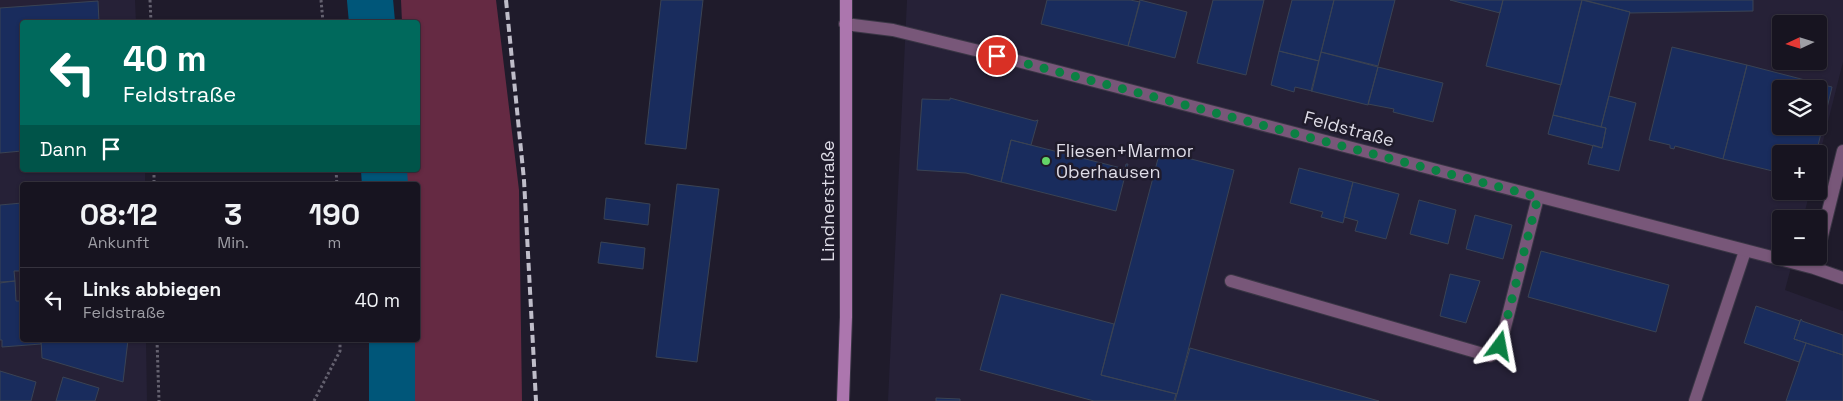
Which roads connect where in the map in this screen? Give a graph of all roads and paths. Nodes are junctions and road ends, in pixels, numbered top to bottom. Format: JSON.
{"nodes":[{"id":1,"x":150,"y":0,"type":"edge"},
{"id":2,"x":321,"y":0,"type":"edge"},
{"id":3,"x":846,"y":0,"type":"edge"},
{"id":4,"x":151,"y":20,"type":"edge"},
{"id":5,"x":323,"y":20,"type":"edge"},
{"id":6,"x":845,"y":24,"type":"junction"},
{"id":7,"x":1843,"y":152,"type":"edge"},
{"id":8,"x":1538,"y":197,"type":"junction"},
{"id":9,"x":1827,"y":216,"type":"edge"},
{"id":10,"x":1745,"y":251,"type":"junction"},
{"id":11,"x":1772,"y":255,"type":"edge"},
{"id":12,"x":1820,"y":265,"type":"edge"},
{"id":13,"x":1843,"y":278,"type":"edge"},
{"id":14,"x":1231,"y":281,"type":"dead end"},
{"id":15,"x":157,"y":342,"type":"edge"},
{"id":16,"x":340,"y":342,"type":"edge"},
{"id":17,"x":159,"y":401,"type":"edge"},
{"id":18,"x":314,"y":401,"type":"edge"},
{"id":19,"x":843,"y":401,"type":"edge"},
{"id":20,"x":1695,"y":401,"type":"edge"}],
"edges":[{"from":1,"to":4,"type":"path"},
{"from":2,"to":5,"type":"path"},
{"from":3,"to":6,"type":"street","name":"Lindnerstraße"},
{"from":6,"to":8,"type":"street","name":"Feldstraße"},
{"from":6,"to":19,"type":"street","name":"Lindnerstraße"},
{"from":7,"to":9,"type":"street"},
{"from":8,"to":10,"type":"street","name":"Feldstraße"},
{"from":8,"to":14,"type":"street"},
{"from":10,"to":11,"type":"street","name":"Feldstraße"},
{"from":10,"to":20,"type":"street"},
{"from":12,"to":13,"type":"street","name":"Feldstraße"},
{"from":15,"to":17,"type":"path"},
{"from":16,"to":18,"type":"path"}]}
